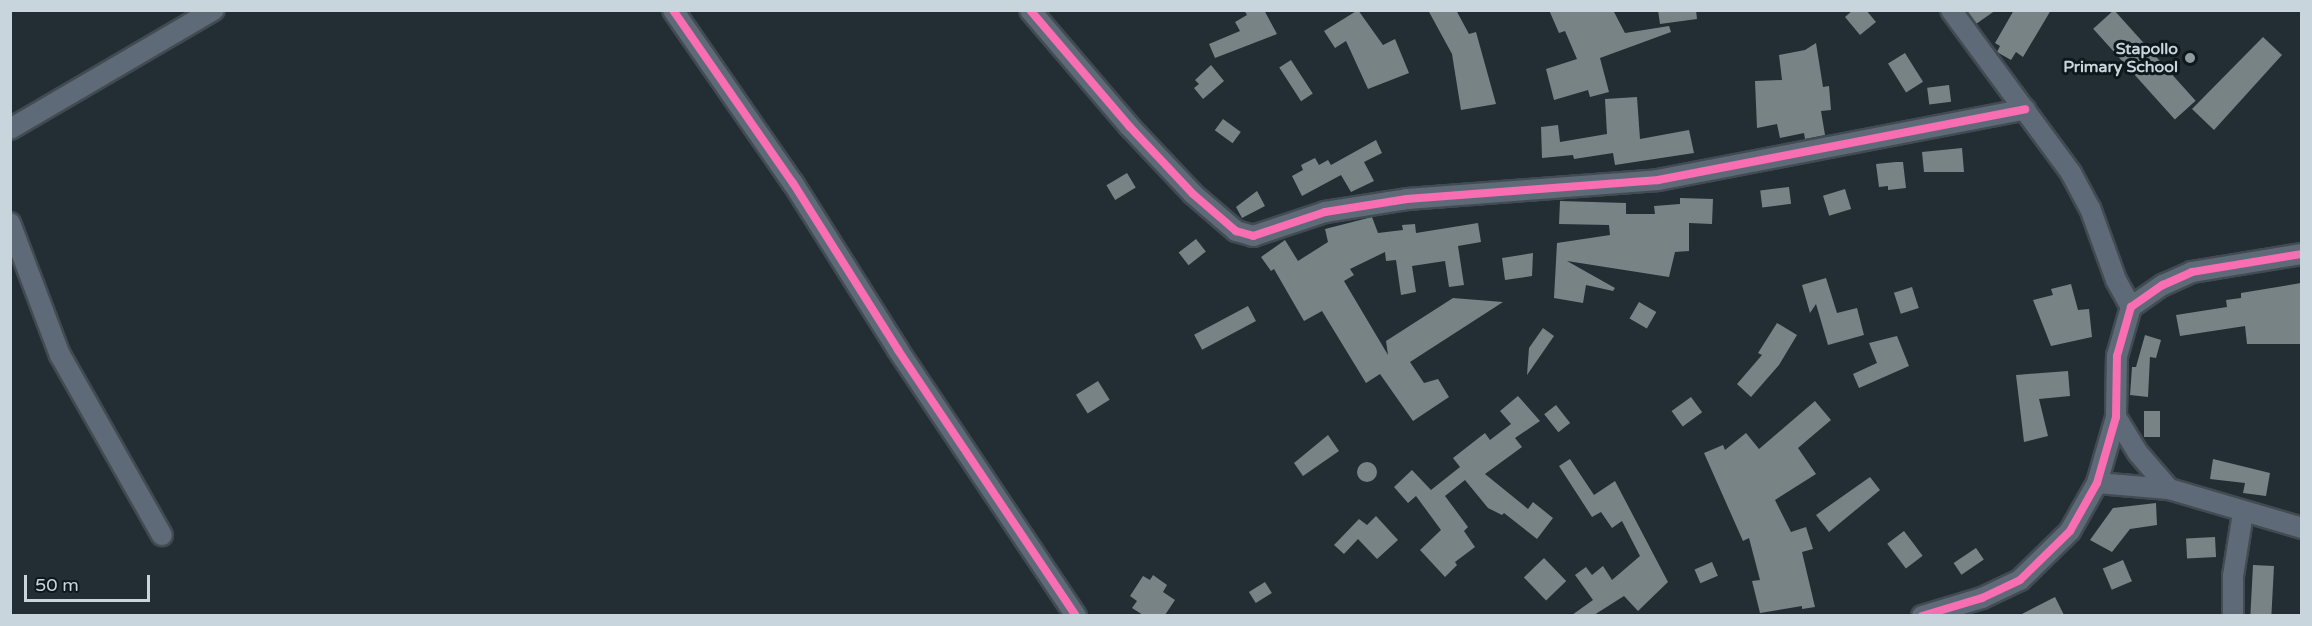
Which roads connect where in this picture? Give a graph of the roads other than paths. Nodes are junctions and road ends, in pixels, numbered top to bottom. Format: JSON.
{"nodes":[{"id":1,"x":214,"y":10,"type":"edge"},
{"id":2,"x":674,"y":10,"type":"edge"},
{"id":3,"x":1030,"y":10,"type":"edge"},
{"id":4,"x":1951,"y":10,"type":"edge"},
{"id":5,"x":2025,"y":109,"type":"junction"},
{"id":6,"x":10,"y":129,"type":"edge"},
{"id":7,"x":10,"y":223,"type":"edge"},
{"id":8,"x":2301,"y":254,"type":"edge"},
{"id":9,"x":2131,"y":307,"type":"junction"},
{"id":10,"x":2116,"y":417,"type":"junction"},
{"id":11,"x":2097,"y":483,"type":"junction"},
{"id":12,"x":2169,"y":489,"type":"junction"},
{"id":13,"x":2243,"y":513,"type":"junction"},
{"id":14,"x":2301,"y":528,"type":"edge"},
{"id":15,"x":162,"y":536,"type":"dead end"},
{"id":16,"x":1076,"y":615,"type":"edge"},
{"id":17,"x":1922,"y":615,"type":"edge"},
{"id":18,"x":2233,"y":615,"type":"edge"}],
"edges":[{"from":1,"to":6,"type":"street"},
{"from":2,"to":16,"type":"street"},
{"from":3,"to":5,"type":"street"},
{"from":4,"to":5,"type":"street"},
{"from":5,"to":9,"type":"street"},
{"from":7,"to":15,"type":"street"},
{"from":8,"to":9,"type":"street"},
{"from":9,"to":10,"type":"street"},
{"from":10,"to":11,"type":"street"},
{"from":10,"to":12,"type":"street"},
{"from":11,"to":12,"type":"street"},
{"from":11,"to":17,"type":"street"},
{"from":12,"to":13,"type":"street"},
{"from":13,"to":14,"type":"street"},
{"from":13,"to":18,"type":"street"}]}
